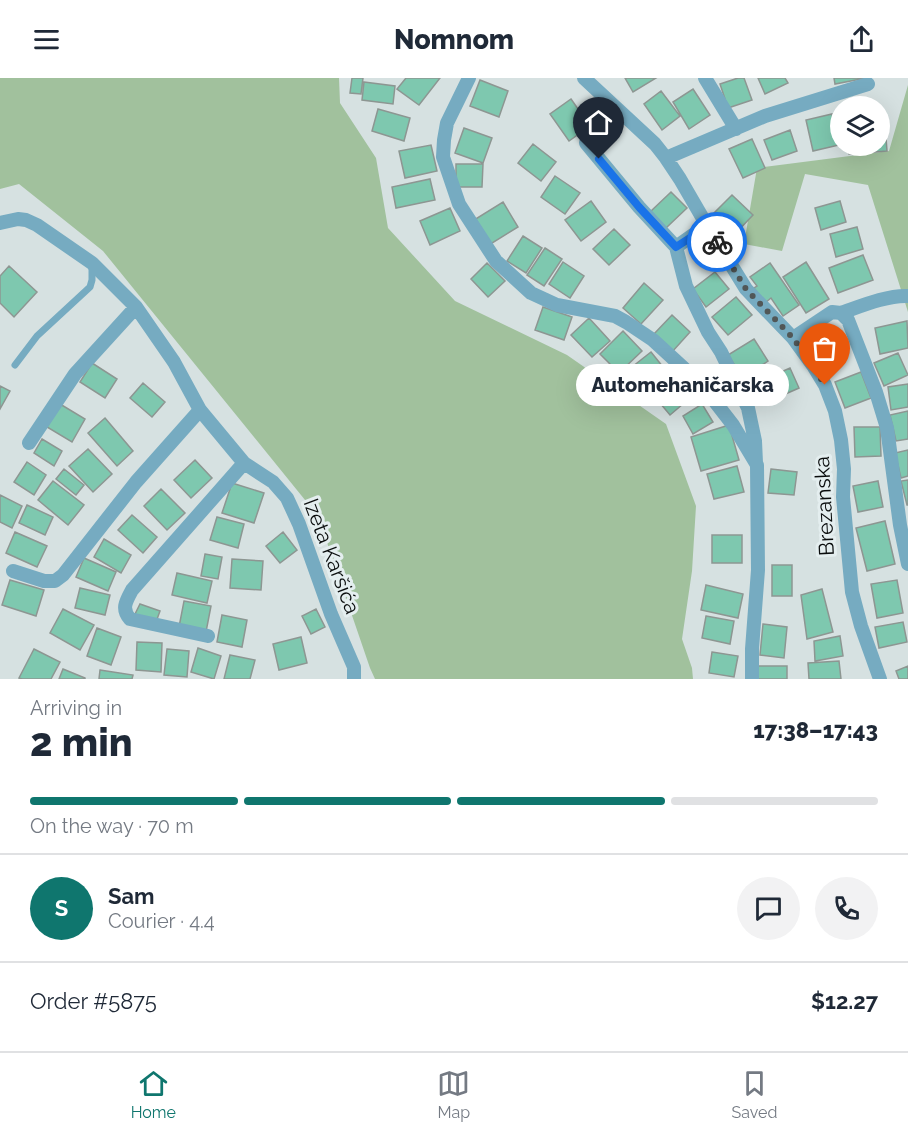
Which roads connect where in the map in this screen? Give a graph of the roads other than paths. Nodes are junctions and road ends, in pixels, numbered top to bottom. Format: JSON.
{"nodes":[{"id":1,"x":469,"y":78,"type":"edge"},
{"id":2,"x":584,"y":78,"type":"edge"},
{"id":3,"x":705,"y":78,"type":"edge"},
{"id":4,"x":868,"y":84,"type":"dead end"},
{"id":5,"x":736,"y":129,"type":"junction"},
{"id":6,"x":586,"y":143,"type":"dead end"},
{"id":7,"x":666,"y":158,"type":"junction"},
{"id":8,"x":0,"y":223,"type":"edge"},
{"id":9,"x":709,"y":229,"type":"junction"},
{"id":10,"x":676,"y":247,"type":"junction"},
{"id":11,"x":92,"y":262,"type":"junction"},
{"id":12,"x":908,"y":296,"type":"edge"},
{"id":13,"x":136,"y":306,"type":"junction"},
{"id":14,"x":842,"y":313,"type":"junction"},
{"id":15,"x":793,"y":338,"type":"junction"},
{"id":16,"x":15,"y":365,"type":"dead end"},
{"id":17,"x":200,"y":410,"type":"junction"},
{"id":18,"x":29,"y":443,"type":"dead end"},
{"id":19,"x":244,"y":463,"type":"junction"},
{"id":20,"x":757,"y":465,"type":"junction"},
{"id":21,"x":908,"y":564,"type":"edge"},
{"id":22,"x":13,"y":572,"type":"dead end"},
{"id":23,"x":208,"y":636,"type":"dead end"},
{"id":24,"x":354,"y":679,"type":"edge"},
{"id":25,"x":752,"y":679,"type":"edge"},
{"id":26,"x":880,"y":679,"type":"edge"}],
"edges":[{"from":1,"to":20,"type":"street"},
{"from":2,"to":7,"type":"street","name":"Brezanska"},
{"from":3,"to":5,"type":"street"},
{"from":4,"to":5,"type":"street"},
{"from":5,"to":7,"type":"street"},
{"from":6,"to":10,"type":"street"},
{"from":7,"to":9,"type":"street","name":"Brezanska"},
{"from":8,"to":11,"type":"street","name":"Izeta Karšića"},
{"from":9,"to":10,"type":"street"},
{"from":9,"to":15,"type":"street","name":"Brezanska"},
{"from":10,"to":20,"type":"street"},
{"from":11,"to":13,"type":"street","name":"Izeta Karšića"},
{"from":11,"to":16,"type":"lane"},
{"from":12,"to":14,"type":"street"},
{"from":13,"to":17,"type":"street","name":"Izeta Karšića"},
{"from":13,"to":18,"type":"street"},
{"from":14,"to":15,"type":"street"},
{"from":14,"to":21,"type":"street"},
{"from":15,"to":26,"type":"street","name":"Brezanska"},
{"from":17,"to":19,"type":"street","name":"Izeta Karšića"},
{"from":17,"to":22,"type":"street"},
{"from":19,"to":23,"type":"street"},
{"from":19,"to":24,"type":"street","name":"Izeta Karšića"},
{"from":20,"to":25,"type":"street"}]}
